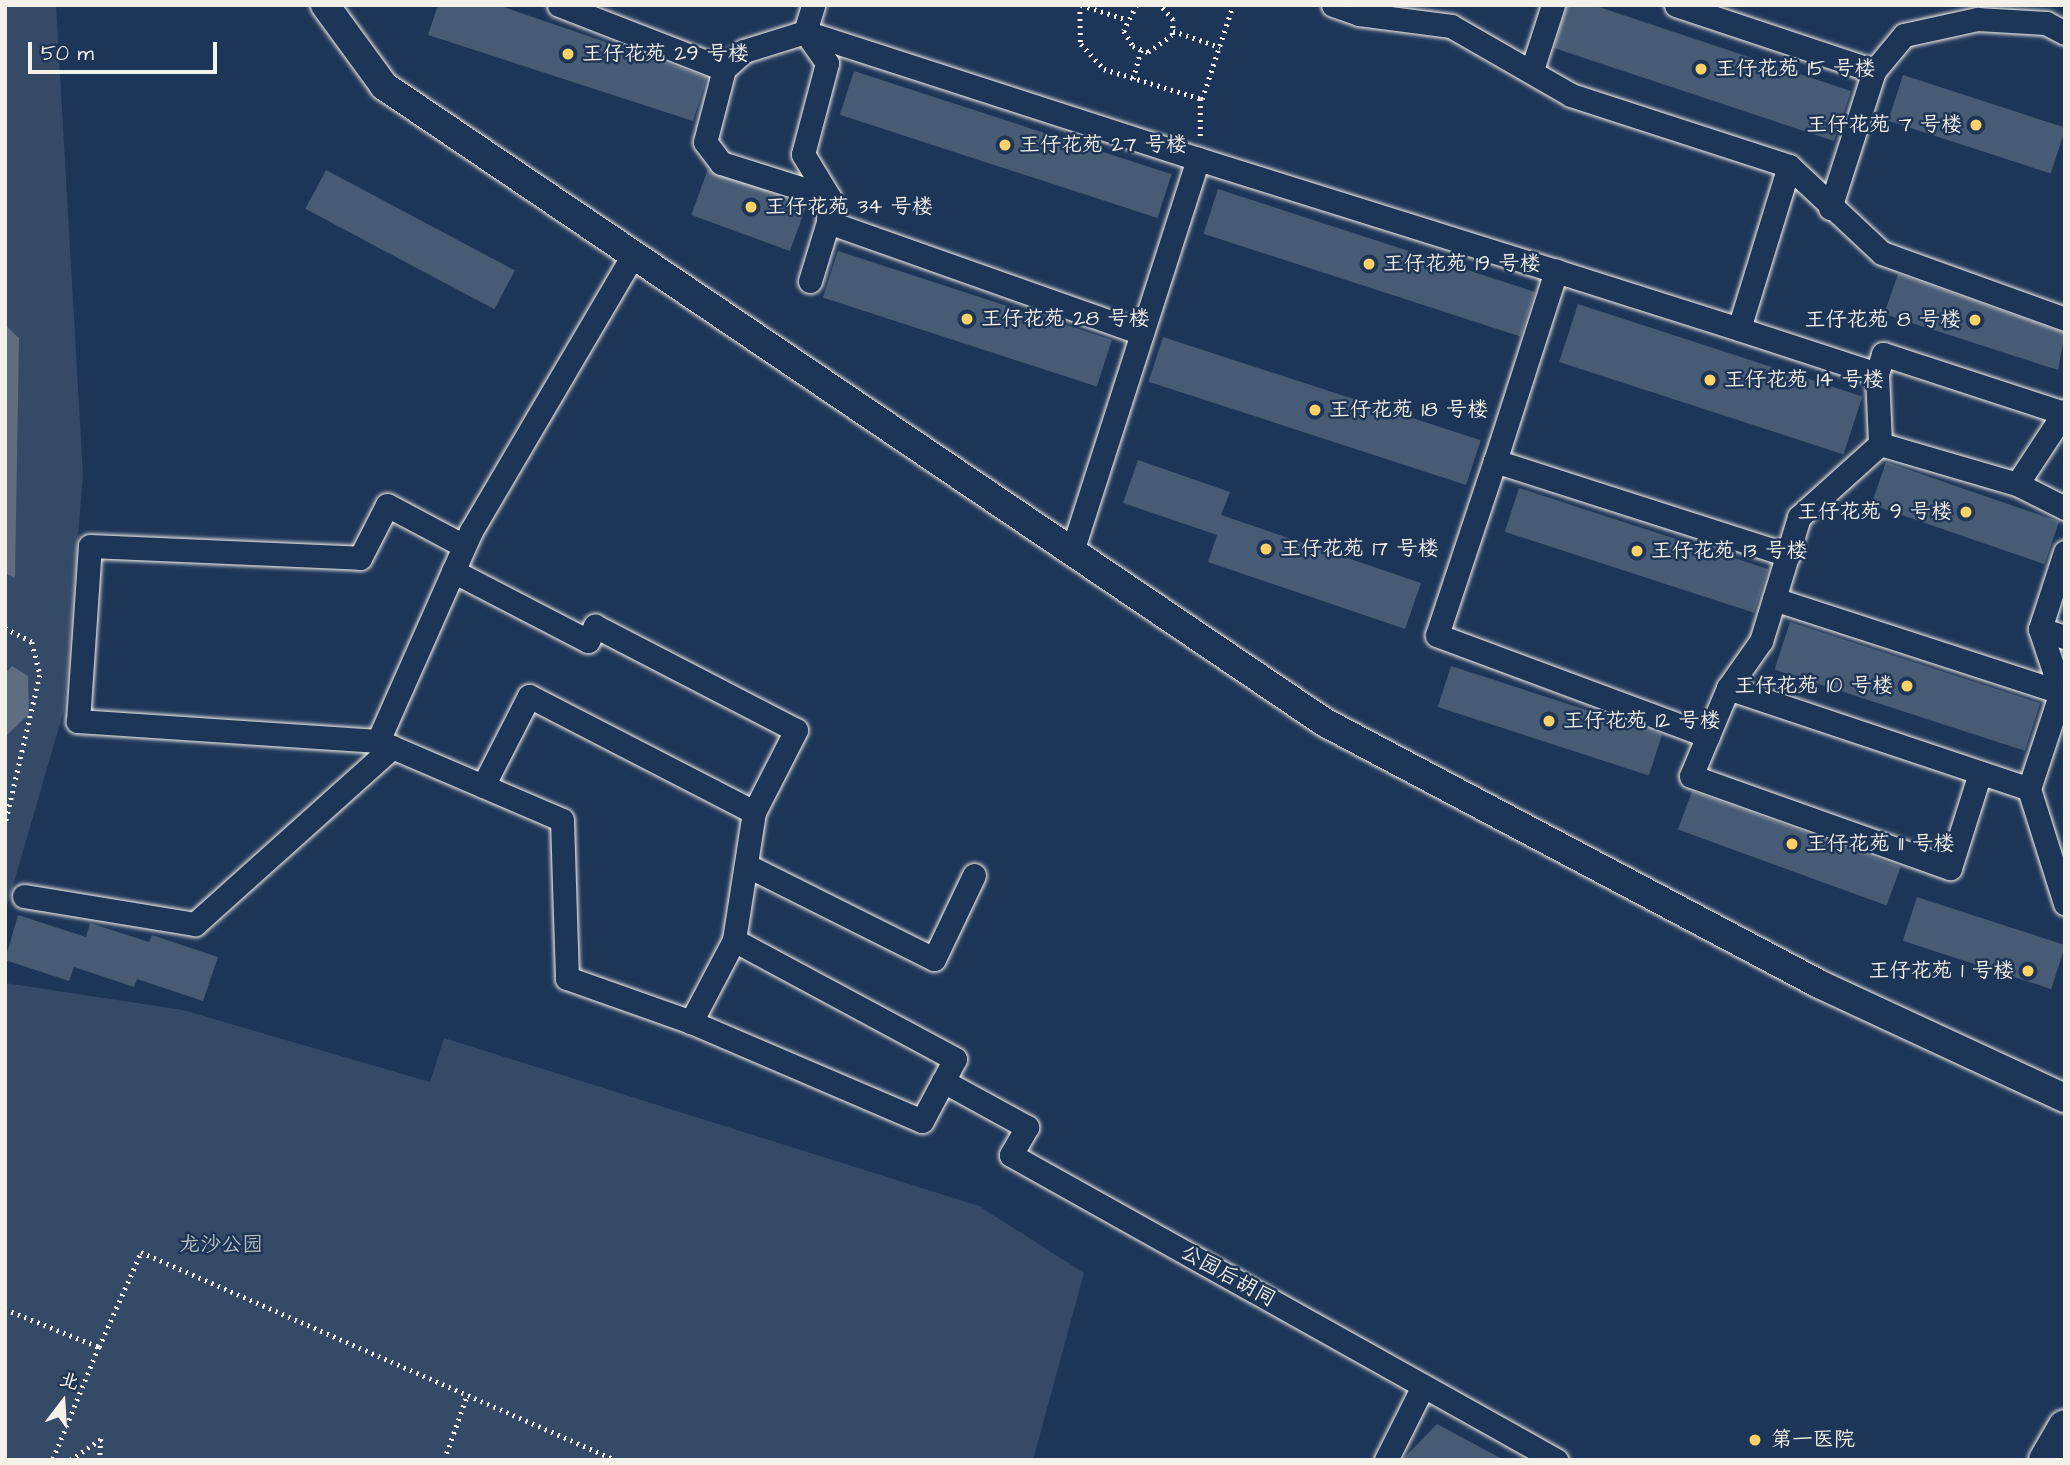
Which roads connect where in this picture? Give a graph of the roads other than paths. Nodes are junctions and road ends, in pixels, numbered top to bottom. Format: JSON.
{"nodes":[{"id":1,"x":325,"y":5,"type":"edge"},
{"id":2,"x":813,"y":5,"type":"edge"},
{"id":3,"x":1333,"y":5,"type":"edge"},
{"id":4,"x":1553,"y":5,"type":"edge"},
{"id":5,"x":1676,"y":5,"type":"edge"},
{"id":6,"x":554,"y":6,"type":"edge"},
{"id":7,"x":1360,"y":10,"type":"edge"},
{"id":8,"x":2054,"y":20,"type":"edge"},
{"id":9,"x":805,"y":32,"type":"junction"},
{"id":10,"x":724,"y":69,"type":"junction"},
{"id":11,"x":1532,"y":69,"type":"junction"},
{"id":12,"x":1874,"y":71,"type":"junction"},
{"id":13,"x":1198,"y":159,"type":"junction"},
{"id":14,"x":1789,"y":166,"type":"junction"},
{"id":15,"x":829,"y":197,"type":"junction"},
{"id":16,"x":1830,"y":208,"type":"junction"},
{"id":17,"x":828,"y":222,"type":"junction"},
{"id":18,"x":633,"y":255,"type":"junction"},
{"id":19,"x":1556,"y":271,"type":"junction"},
{"id":20,"x":810,"y":281,"type":"dead end"},
{"id":21,"x":2065,"y":319,"type":"edge"},
{"id":22,"x":1739,"y":329,"type":"junction"},
{"id":23,"x":1142,"y":333,"type":"junction"},
{"id":24,"x":1877,"y":374,"type":"junction"},
{"id":25,"x":2064,"y":412,"type":"edge"},
{"id":26,"x":1880,"y":444,"type":"junction"},
{"id":27,"x":1495,"y":461,"type":"junction"},
{"id":28,"x":2017,"y":484,"type":"junction"},
{"id":29,"x":2065,"y":508,"type":"edge"},
{"id":30,"x":464,"y":546,"type":"junction"},
{"id":31,"x":1072,"y":552,"type":"junction"},
{"id":32,"x":2065,"y":552,"type":"edge"},
{"id":33,"x":1788,"y":555,"type":"junction"},
{"id":34,"x":453,"y":571,"type":"junction"},
{"id":35,"x":1774,"y":599,"type":"junction"},
{"id":36,"x":2040,"y":629,"type":"junction"},
{"id":37,"x":2065,"y":637,"type":"edge"},
{"id":38,"x":1728,"y":688,"type":"junction"},
{"id":39,"x":2061,"y":692,"type":"junction"},
{"id":40,"x":2056,"y":734,"type":"edge"},
{"id":41,"x":1708,"y":736,"type":"junction"},
{"id":42,"x":385,"y":744,"type":"junction"},
{"id":43,"x":1980,"y":773,"type":"junction"},
{"id":44,"x":483,"y":786,"type":"junction"},
{"id":45,"x":2029,"y":789,"type":"junction"},
{"id":46,"x":754,"y":812,"type":"junction"},
{"id":47,"x":2042,"y":825,"type":"junction"},
{"id":48,"x":2065,"y":833,"type":"edge"},
{"id":49,"x":746,"y":865,"type":"junction"},
{"id":50,"x":974,"y":875,"type":"dead end"},
{"id":51,"x":24,"y":897,"type":"dead end"},
{"id":52,"x":2065,"y":903,"type":"edge"},
{"id":53,"x":734,"y":940,"type":"junction"},
{"id":54,"x":691,"y":1022,"type":"junction"},
{"id":55,"x":943,"y":1081,"type":"junction"},
{"id":56,"x":2065,"y":1098,"type":"edge"},
{"id":57,"x":1423,"y":1385,"type":"junction"},
{"id":58,"x":2065,"y":1426,"type":"edge"},
{"id":59,"x":1386,"y":1460,"type":"edge"},
{"id":60,"x":1556,"y":1460,"type":"edge"},
{"id":61,"x":2045,"y":1460,"type":"edge"}],
"edges":[{"from":1,"to":18,"type":"street"},
{"from":2,"to":9,"type":"street"},
{"from":3,"to":7,"type":"street"},
{"from":4,"to":11,"type":"street"},
{"from":5,"to":12,"type":"street"},
{"from":6,"to":10,"type":"street"},
{"from":7,"to":11,"type":"street"},
{"from":8,"to":12,"type":"street"},
{"from":9,"to":10,"type":"street"},
{"from":9,"to":13,"type":"street"},
{"from":9,"to":15,"type":"street"},
{"from":10,"to":15,"type":"street"},
{"from":11,"to":14,"type":"street"},
{"from":12,"to":16,"type":"street"},
{"from":13,"to":19,"type":"street"},
{"from":13,"to":23,"type":"street"},
{"from":14,"to":16,"type":"street"},
{"from":14,"to":22,"type":"street"},
{"from":15,"to":17,"type":"street"},
{"from":16,"to":21,"type":"street"},
{"from":17,"to":20,"type":"street"},
{"from":17,"to":23,"type":"street"},
{"from":18,"to":30,"type":"street"},
{"from":18,"to":31,"type":"street"},
{"from":19,"to":22,"type":"street"},
{"from":19,"to":27,"type":"street"},
{"from":22,"to":24,"type":"street"},
{"from":23,"to":31,"type":"street"},
{"from":24,"to":25,"type":"street"},
{"from":24,"to":26,"type":"street"},
{"from":25,"to":28,"type":"street"},
{"from":26,"to":28,"type":"street"},
{"from":26,"to":33,"type":"street"},
{"from":27,"to":33,"type":"street"},
{"from":27,"to":41,"type":"street"},
{"from":28,"to":29,"type":"street"},
{"from":30,"to":34,"type":"street"},
{"from":30,"to":42,"type":"street"},
{"from":31,"to":56,"type":"street"},
{"from":32,"to":36,"type":"street"},
{"from":33,"to":35,"type":"street"},
{"from":34,"to":42,"type":"street"},
{"from":34,"to":46,"type":"street"},
{"from":35,"to":38,"type":"street"},
{"from":35,"to":39,"type":"street"},
{"from":36,"to":37,"type":"street"},
{"from":36,"to":39,"type":"street"},
{"from":38,"to":41,"type":"street"},
{"from":38,"to":43,"type":"street"},
{"from":39,"to":40,"type":"street"},
{"from":40,"to":45,"type":"street"},
{"from":41,"to":43,"type":"street"},
{"from":42,"to":44,"type":"street"},
{"from":42,"to":51,"type":"street"},
{"from":43,"to":45,"type":"street"},
{"from":44,"to":46,"type":"street"},
{"from":44,"to":54,"type":"street"},
{"from":45,"to":47,"type":"street"},
{"from":46,"to":49,"type":"street"},
{"from":47,"to":48,"type":"street"},
{"from":47,"to":52,"type":"street"},
{"from":49,"to":50,"type":"street"},
{"from":49,"to":53,"type":"street"},
{"from":53,"to":54,"type":"street"},
{"from":53,"to":55,"type":"street"},
{"from":54,"to":55,"type":"street"},
{"from":55,"to":57,"type":"street","name":"公园后胡同"},
{"from":57,"to":59,"type":"street"},
{"from":57,"to":60,"type":"street","name":"公园后胡同"},
{"from":58,"to":61,"type":"main road"}]}
